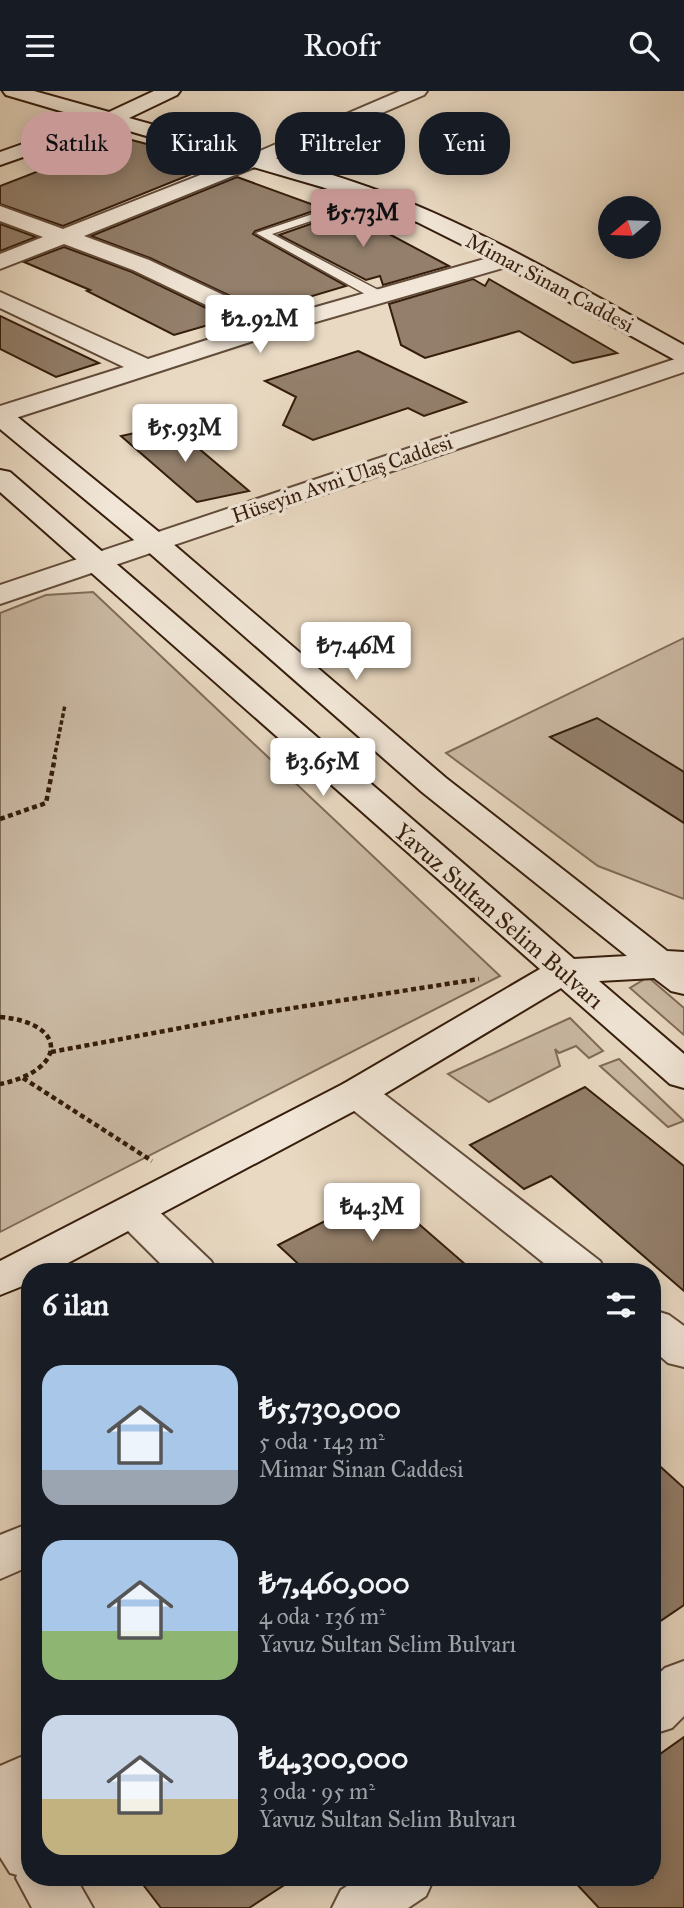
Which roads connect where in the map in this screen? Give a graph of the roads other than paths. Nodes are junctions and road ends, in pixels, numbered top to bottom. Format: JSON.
{"nodes":[{"id":1,"x":13,"y":91,"type":"edge"},
{"id":2,"x":170,"y":91,"type":"edge"},
{"id":3,"x":417,"y":91,"type":"edge"},
{"id":4,"x":83,"y":112,"type":"edge"},
{"id":5,"x":126,"y":112,"type":"edge"},
{"id":6,"x":21,"y":149,"type":"edge"},
{"id":7,"x":3,"y":155,"type":"edge"},
{"id":8,"x":261,"y":158,"type":"edge"},
{"id":9,"x":261,"y":163,"type":"edge"},
{"id":10,"x":218,"y":175,"type":"edge"},
{"id":11,"x":338,"y":210,"type":"dead end"},
{"id":12,"x":0,"y":213,"type":"edge"},
{"id":13,"x":65,"y":236,"type":"junction"},
{"id":14,"x":509,"y":259,"type":"junction"},
{"id":15,"x":0,"y":262,"type":"edge"},
{"id":16,"x":379,"y":296,"type":"junction"},
{"id":17,"x":0,"y":299,"type":"edge"},
{"id":18,"x":272,"y":327,"type":"junction"},
{"id":19,"x":684,"y":355,"type":"edge"},
{"id":20,"x":684,"y":364,"type":"edge"},
{"id":21,"x":145,"y":367,"type":"junction"},
{"id":22,"x":0,"y":415,"type":"edge"},
{"id":23,"x":0,"y":478,"type":"edge"},
{"id":24,"x":155,"y":543,"type":"junction"},
{"id":25,"x":94,"y":562,"type":"junction"},
{"id":26,"x":0,"y":595,"type":"edge"},
{"id":27,"x":677,"y":968,"type":"edge"},
{"id":28,"x":563,"y":971,"type":"junction"},
{"id":29,"x":684,"y":1075,"type":"edge"},
{"id":30,"x":357,"y":1093,"type":"junction"},
{"id":31,"x":133,"y":1212,"type":"junction"},
{"id":32,"x":33,"y":1263,"type":"edge"},
{"id":33,"x":186,"y":1263,"type":"edge"},
{"id":34,"x":573,"y":1263,"type":"edge"},
{"id":35,"x":21,"y":1269,"type":"edge"},
{"id":36,"x":0,"y":1280,"type":"edge"},
{"id":37,"x":661,"y":1332,"type":"edge"},
{"id":38,"x":684,"y":1351,"type":"edge"},
{"id":39,"x":21,"y":1547,"type":"edge"},
{"id":40,"x":0,"y":1559,"type":"edge"},
{"id":41,"x":684,"y":1683,"type":"edge"},
{"id":42,"x":661,"y":1705,"type":"edge"},
{"id":43,"x":21,"y":1781,"type":"edge"},
{"id":44,"x":0,"y":1794,"type":"edge"},
{"id":45,"x":0,"y":1809,"type":"edge"},
{"id":46,"x":21,"y":1841,"type":"edge"},
{"id":47,"x":49,"y":1886,"type":"edge"},
{"id":48,"x":394,"y":1886,"type":"edge"},
{"id":49,"x":64,"y":1908,"type":"edge"},
{"id":50,"x":361,"y":1908,"type":"edge"}],
"edges":[{"from":1,"to":4,"type":"street","name":"Mimar Sinan Caddesi"},
{"from":2,"to":5,"type":"street"},
{"from":3,"to":8,"type":"street"},
{"from":6,"to":7,"type":"street"},
{"from":9,"to":14,"type":"street","name":"Mimar Sinan Caddesi"},
{"from":10,"to":13,"type":"street"},
{"from":11,"to":16,"type":"lane"},
{"from":12,"to":13,"type":"street"},
{"from":13,"to":15,"type":"street"},
{"from":13,"to":18,"type":"street"},
{"from":14,"to":16,"type":"street"},
{"from":14,"to":19,"type":"street","name":"Mimar Sinan Caddesi"},
{"from":16,"to":18,"type":"street"},
{"from":17,"to":21,"type":"street"},
{"from":18,"to":21,"type":"street"},
{"from":20,"to":24,"type":"street","name":"Hüseyin Avni Ulaş Caddesi"},
{"from":21,"to":22,"type":"street"},
{"from":22,"to":24,"type":"street"},
{"from":23,"to":25,"type":"street","name":"Yavuz Sultan Selim Bulvarı"},
{"from":24,"to":25,"type":"street","name":"Hüseyin Avni Ulaş Caddesi"},
{"from":24,"to":27,"type":"street"},
{"from":25,"to":26,"type":"street","name":"Hüseyin Avni Ulaş Caddesi"},
{"from":25,"to":28,"type":"street","name":"Yavuz Sultan Selim Bulvarı"},
{"from":27,"to":28,"type":"street"},
{"from":28,"to":29,"type":"street","name":"Yavuz Sultan Selim Bulvarı"},
{"from":28,"to":30,"type":"street"},
{"from":30,"to":31,"type":"street"},
{"from":30,"to":34,"type":"street"},
{"from":31,"to":32,"type":"street"},
{"from":31,"to":33,"type":"street"},
{"from":35,"to":36,"type":"street"},
{"from":37,"to":38,"type":"street"},
{"from":39,"to":40,"type":"street"},
{"from":41,"to":42,"type":"street"},
{"from":43,"to":44,"type":"street"},
{"from":45,"to":46,"type":"street"},
{"from":47,"to":49,"type":"street"},
{"from":48,"to":50,"type":"street"}]}
